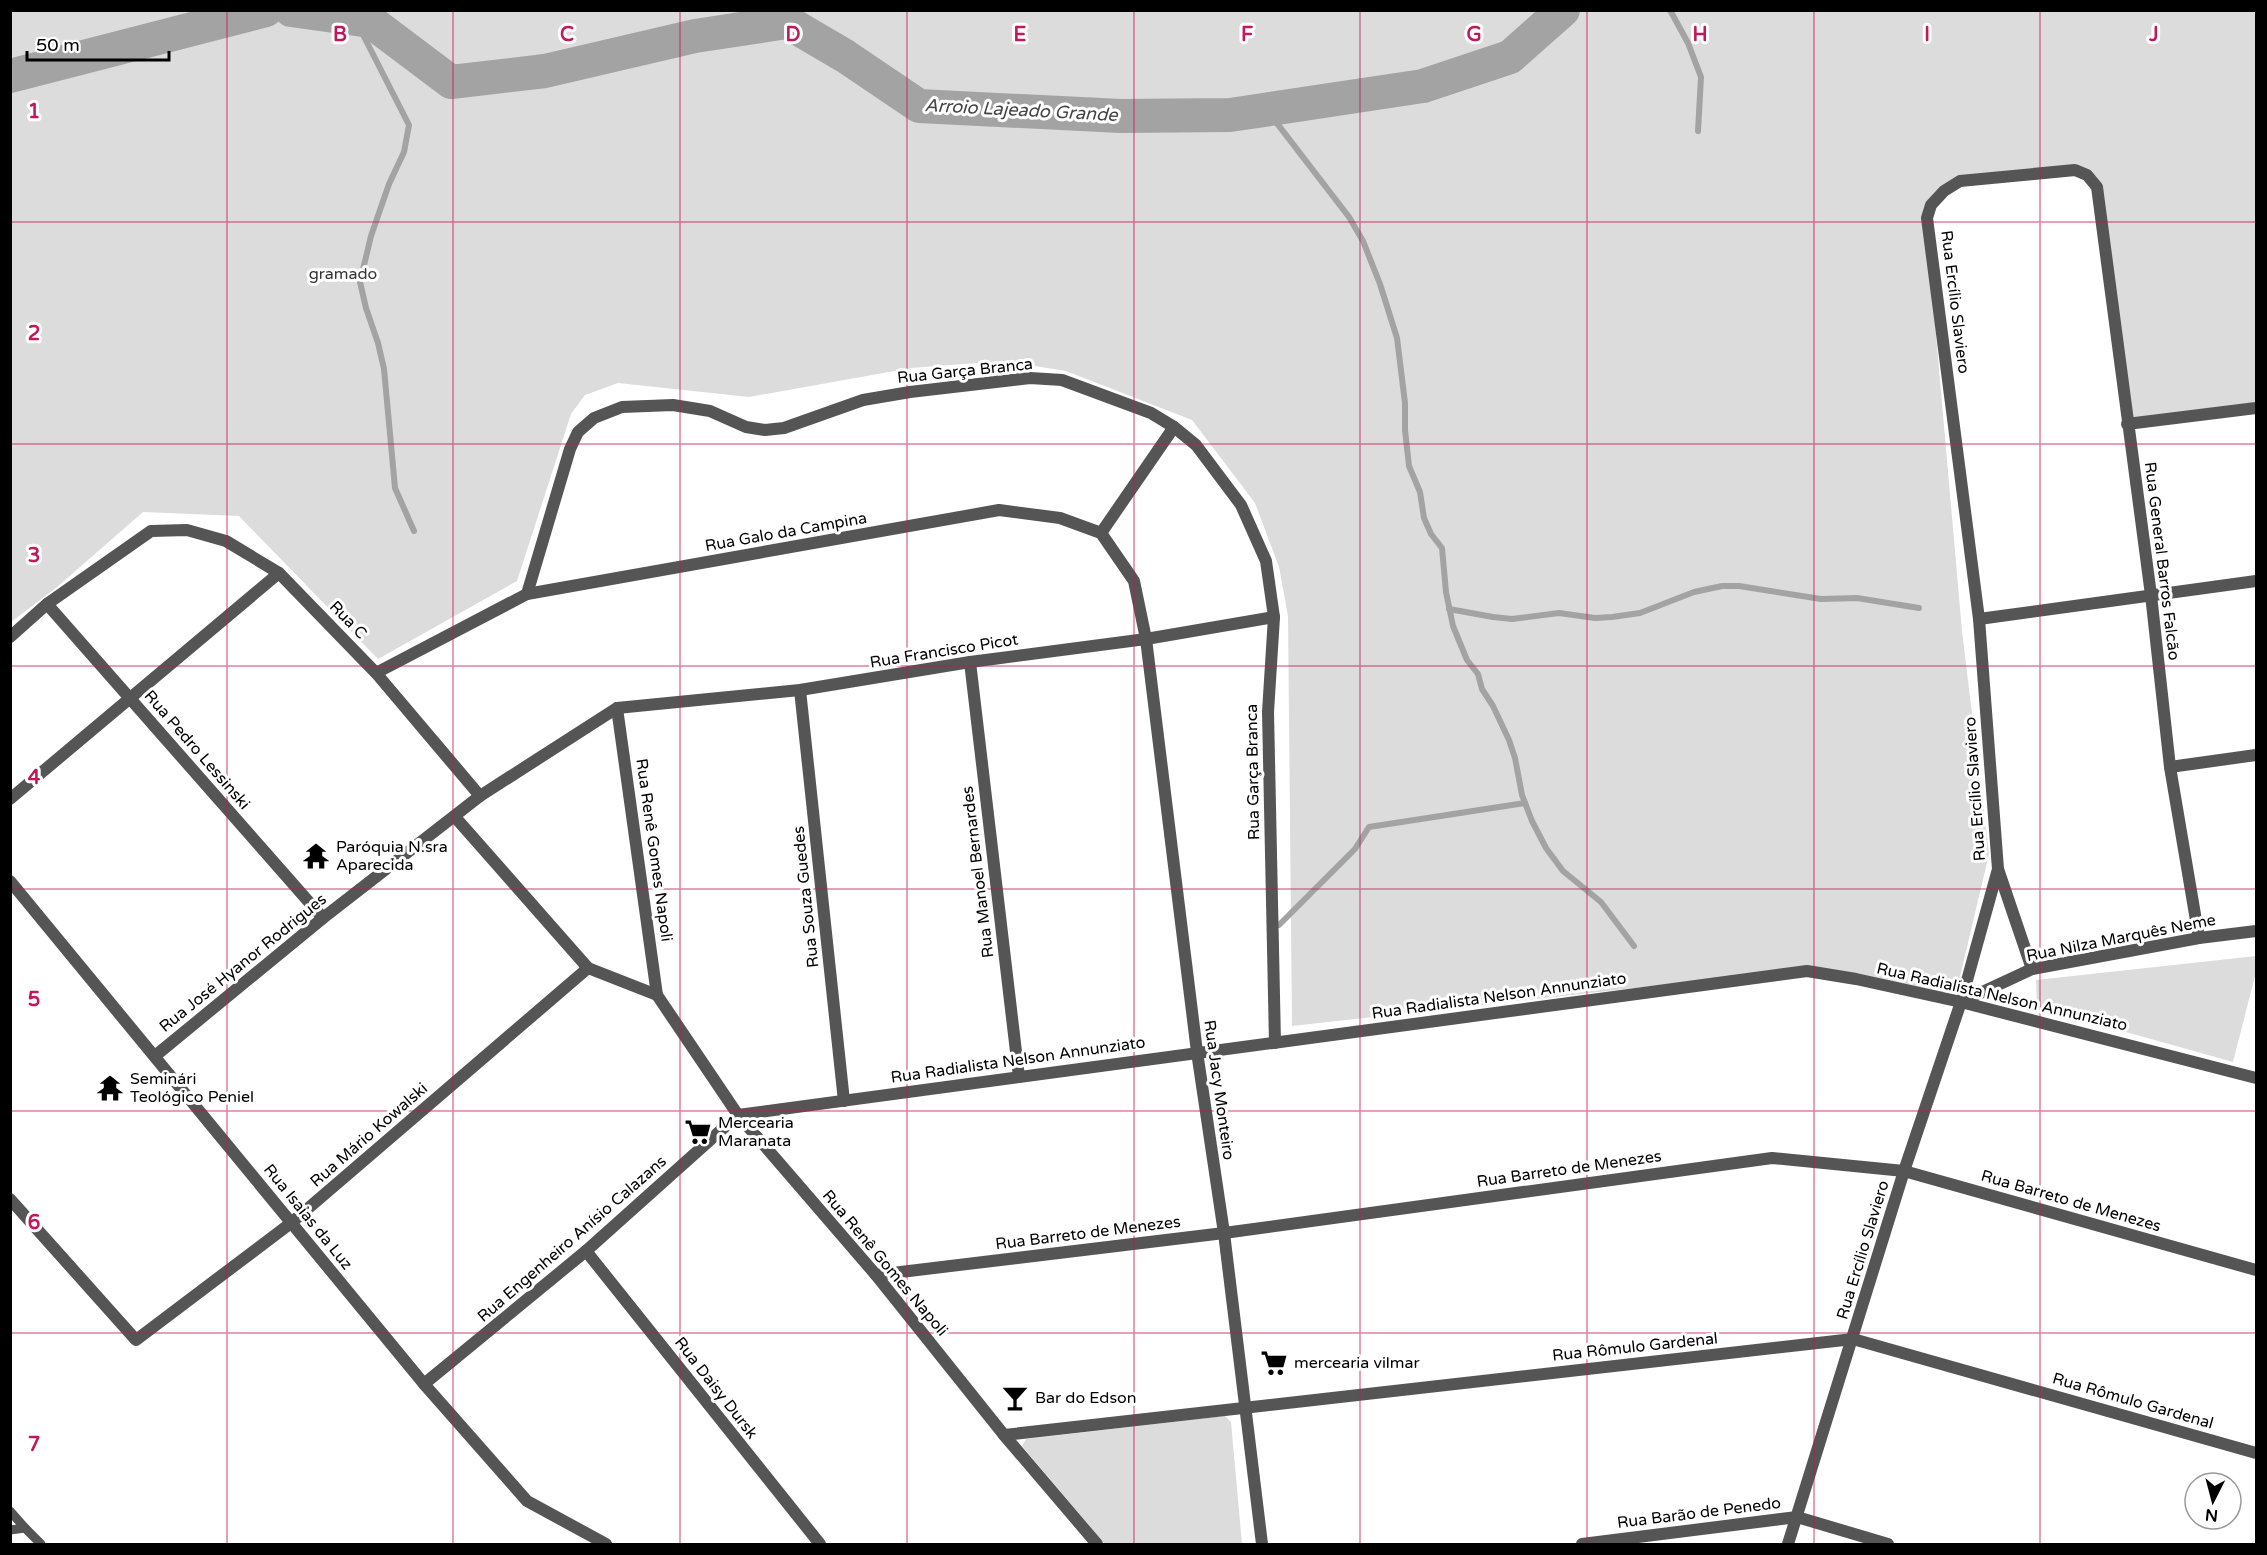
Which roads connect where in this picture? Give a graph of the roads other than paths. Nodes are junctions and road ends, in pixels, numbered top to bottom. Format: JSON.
{"nodes":[{"id":1,"x":1928,"y":218,"type":"joint"},
{"id":2,"x":2256,"y":408,"type":"edge"},
{"id":3,"x":2127,"y":424,"type":"junction"},
{"id":4,"x":1174,"y":427,"type":"junction"},
{"id":5,"x":1101,"y":533,"type":"junction"},
{"id":6,"x":279,"y":573,"type":"junction"},
{"id":7,"x":2256,"y":581,"type":"edge"},
{"id":8,"x":527,"y":594,"type":"junction"},
{"id":9,"x":2151,"y":595,"type":"junction"},
{"id":10,"x":47,"y":604,"type":"junction"},
{"id":11,"x":1274,"y":617,"type":"junction"},
{"id":12,"x":1978,"y":619,"type":"junction"},
{"id":13,"x":10,"y":637,"type":"edge"},
{"id":14,"x":1146,"y":639,"type":"junction"},
{"id":15,"x":970,"y":663,"type":"junction"},
{"id":16,"x":376,"y":673,"type":"junction"},
{"id":17,"x":800,"y":690,"type":"junction"},
{"id":18,"x":130,"y":700,"type":"junction"},
{"id":19,"x":617,"y":708,"type":"junction"},
{"id":20,"x":2256,"y":755,"type":"edge"},
{"id":21,"x":2170,"y":767,"type":"junction"},
{"id":22,"x":480,"y":796,"type":"junction"},
{"id":23,"x":10,"y":799,"type":"edge"},
{"id":24,"x":455,"y":817,"type":"junction"},
{"id":25,"x":1998,"y":869,"type":"junction"},
{"id":26,"x":10,"y":881,"type":"edge"},
{"id":27,"x":323,"y":918,"type":"junction"},
{"id":28,"x":2256,"y":931,"type":"edge"},
{"id":29,"x":2199,"y":938,"type":"junction"},
{"id":30,"x":588,"y":968,"type":"junction"},
{"id":31,"x":2032,"y":969,"type":"junction"},
{"id":32,"x":657,"y":995,"type":"junction"},
{"id":33,"x":1961,"y":1002,"type":"junction"},
{"id":34,"x":1275,"y":1043,"type":"junction"},
{"id":35,"x":1197,"y":1052,"type":"junction"},
{"id":36,"x":155,"y":1056,"type":"junction"},
{"id":37,"x":1019,"y":1077,"type":"junction"},
{"id":38,"x":2256,"y":1078,"type":"edge"},
{"id":39,"x":844,"y":1101,"type":"junction"},
{"id":40,"x":738,"y":1115,"type":"junction"},
{"id":41,"x":1904,"y":1171,"type":"junction"},
{"id":42,"x":10,"y":1199,"type":"edge"},
{"id":43,"x":291,"y":1223,"type":"junction"},
{"id":44,"x":1224,"y":1233,"type":"junction"},
{"id":45,"x":586,"y":1251,"type":"junction"},
{"id":46,"x":2256,"y":1270,"type":"edge"},
{"id":47,"x":876,"y":1275,"type":"junction"},
{"id":48,"x":1853,"y":1339,"type":"junction"},
{"id":49,"x":424,"y":1384,"type":"junction"},
{"id":50,"x":1246,"y":1407,"type":"junction"},
{"id":51,"x":1004,"y":1435,"type":"junction"},
{"id":52,"x":2256,"y":1453,"type":"edge"},
{"id":53,"x":10,"y":1511,"type":"edge"},
{"id":54,"x":1797,"y":1517,"type":"junction"},
{"id":55,"x":25,"y":1528,"type":"junction"},
{"id":56,"x":10,"y":1530,"type":"edge"},
{"id":57,"x":41,"y":1545,"type":"edge"},
{"id":58,"x":606,"y":1545,"type":"edge"},
{"id":59,"x":819,"y":1545,"type":"edge"},
{"id":60,"x":1097,"y":1545,"type":"edge"},
{"id":61,"x":1262,"y":1545,"type":"edge"},
{"id":62,"x":1582,"y":1545,"type":"edge"},
{"id":63,"x":1788,"y":1545,"type":"edge"},
{"id":64,"x":1888,"y":1545,"type":"edge"}],
"edges":[{"from":1,"to":3,"type":"street","name":"Rua General Barros Falcão"},
{"from":1,"to":12,"type":"street","name":"Rua Ercílio Slaviero"},
{"from":2,"to":3,"type":"street"},
{"from":3,"to":9,"type":"street","name":"Rua General Barros Falcão"},
{"from":4,"to":5,"type":"street"},
{"from":4,"to":8,"type":"street","name":"Rua Garça Branca"},
{"from":4,"to":11,"type":"street","name":"Rua Garça Branca"},
{"from":5,"to":8,"type":"street","name":"Rua Galo da Campina"},
{"from":5,"to":14,"type":"street"},
{"from":6,"to":10,"type":"street","name":"Rua C"},
{"from":6,"to":16,"type":"street","name":"Rua C"},
{"from":6,"to":18,"type":"street"},
{"from":7,"to":9,"type":"street"},
{"from":8,"to":16,"type":"street","name":"Rua Galo da Campina"},
{"from":9,"to":12,"type":"street"},
{"from":9,"to":21,"type":"street","name":"Rua General Barros Falcão"},
{"from":10,"to":13,"type":"street"},
{"from":10,"to":18,"type":"street","name":"Rua Pedro Lessinski"},
{"from":11,"to":14,"type":"street","name":"Rua Francisco Picot"},
{"from":11,"to":34,"type":"street","name":"Rua Garça Branca"},
{"from":12,"to":25,"type":"street","name":"Rua Ercílio Slaviero"},
{"from":14,"to":15,"type":"street","name":"Rua Francisco Picot"},
{"from":14,"to":35,"type":"street","name":"Rua Jacy Monteiro"},
{"from":15,"to":17,"type":"street","name":"Rua Francisco Picot"},
{"from":15,"to":37,"type":"street","name":"Rua Manoel Bernardes"},
{"from":16,"to":22,"type":"street","name":"Rua C"},
{"from":17,"to":19,"type":"street","name":"Rua Francisco Picot"},
{"from":17,"to":39,"type":"street","name":"Rua Souza Guedes"},
{"from":18,"to":23,"type":"street"},
{"from":18,"to":27,"type":"street","name":"Rua Pedro Lessinski"},
{"from":19,"to":22,"type":"street","name":"Rua José Hyanor Rodrigues"},
{"from":19,"to":32,"type":"street","name":"Rua Renê Gomes Napoli"},
{"from":20,"to":21,"type":"street"},
{"from":21,"to":29,"type":"street","name":"Rua General Barros Falcão"},
{"from":22,"to":24,"type":"street","name":"Rua José Hyanor Rodrigues"},
{"from":24,"to":27,"type":"street","name":"Rua José Hyanor Rodrigues"},
{"from":24,"to":30,"type":"street"},
{"from":25,"to":31,"type":"street"},
{"from":25,"to":33,"type":"street","name":"Rua Ercílio Slaviero"},
{"from":26,"to":36,"type":"street","name":"Rua Isaías da Luz"},
{"from":27,"to":36,"type":"street","name":"Rua José Hyanor Rodrigues"},
{"from":28,"to":29,"type":"street","name":"Rua Nilza Marquês Neme"},
{"from":29,"to":31,"type":"street","name":"Rua Nilza Marquês Neme"},
{"from":30,"to":32,"type":"street"},
{"from":30,"to":43,"type":"street","name":"Rua Mário Kowalski"},
{"from":31,"to":33,"type":"street","name":"Rua Nilza Marquês Neme"},
{"from":32,"to":40,"type":"street","name":"Rua Renê Gomes Napoli"},
{"from":33,"to":34,"type":"street","name":"Rua Radialista Nelson Annunziato"},
{"from":33,"to":38,"type":"street","name":"Rua Radialista Nelson Annunziato"},
{"from":33,"to":41,"type":"street","name":"Rua Ercílio Slaviero"},
{"from":34,"to":35,"type":"street","name":"Rua Radialista Nelson Annunziato"},
{"from":35,"to":37,"type":"street","name":"Rua Radialista Nelson Annunziato"},
{"from":35,"to":44,"type":"street","name":"Rua Jacy Monteiro"},
{"from":36,"to":43,"type":"street","name":"Rua Isaías da Luz"},
{"from":37,"to":39,"type":"street","name":"Rua Radialista Nelson Annunziato"},
{"from":39,"to":40,"type":"street","name":"Rua Radialista Nelson Annunziato"},
{"from":40,"to":45,"type":"street","name":"Rua Engenheiro Anísio Calazans"},
{"from":40,"to":47,"type":"street","name":"Rua Renê Gomes Napoli"},
{"from":41,"to":44,"type":"street","name":"Rua Barreto de Menezes"},
{"from":41,"to":46,"type":"street","name":"Rua Barreto de Menezes"},
{"from":41,"to":48,"type":"street","name":"Rua Ercílio Slaviero"},
{"from":42,"to":43,"type":"street","name":"Rua Mário Kowalski"},
{"from":43,"to":49,"type":"street","name":"Rua Isaías da Luz"},
{"from":44,"to":47,"type":"street","name":"Rua Barreto de Menezes"},
{"from":44,"to":50,"type":"street","name":"Rua Jacy Monteiro"},
{"from":45,"to":49,"type":"street","name":"Rua Engenheiro Anísio Calazans"},
{"from":45,"to":59,"type":"street","name":"Rua Daisy Dursk"},
{"from":47,"to":51,"type":"street","name":"Rua Renê Gomes Napoli"},
{"from":48,"to":50,"type":"street","name":"Rua Rômulo Gardenal"},
{"from":48,"to":52,"type":"street","name":"Rua Rômulo Gardenal"},
{"from":48,"to":54,"type":"street","name":"Rua Ercílio Slaviero"},
{"from":49,"to":58,"type":"street","name":"Rua Isaías da Luz"},
{"from":50,"to":51,"type":"street","name":"Rua Rômulo Gardenal"},
{"from":50,"to":61,"type":"street","name":"Rua Jacy Monteiro"},
{"from":51,"to":60,"type":"street","name":"Rua Renê Gomes Napoli"},
{"from":53,"to":55,"type":"lane"},
{"from":54,"to":62,"type":"street","name":"Rua Barão de Penedo"},
{"from":54,"to":63,"type":"street","name":"Rua Ercílio Slaviero"},
{"from":54,"to":64,"type":"street","name":"Rua Barão de Penedo"},
{"from":55,"to":56,"type":"lane"},
{"from":55,"to":57,"type":"lane"}]}
